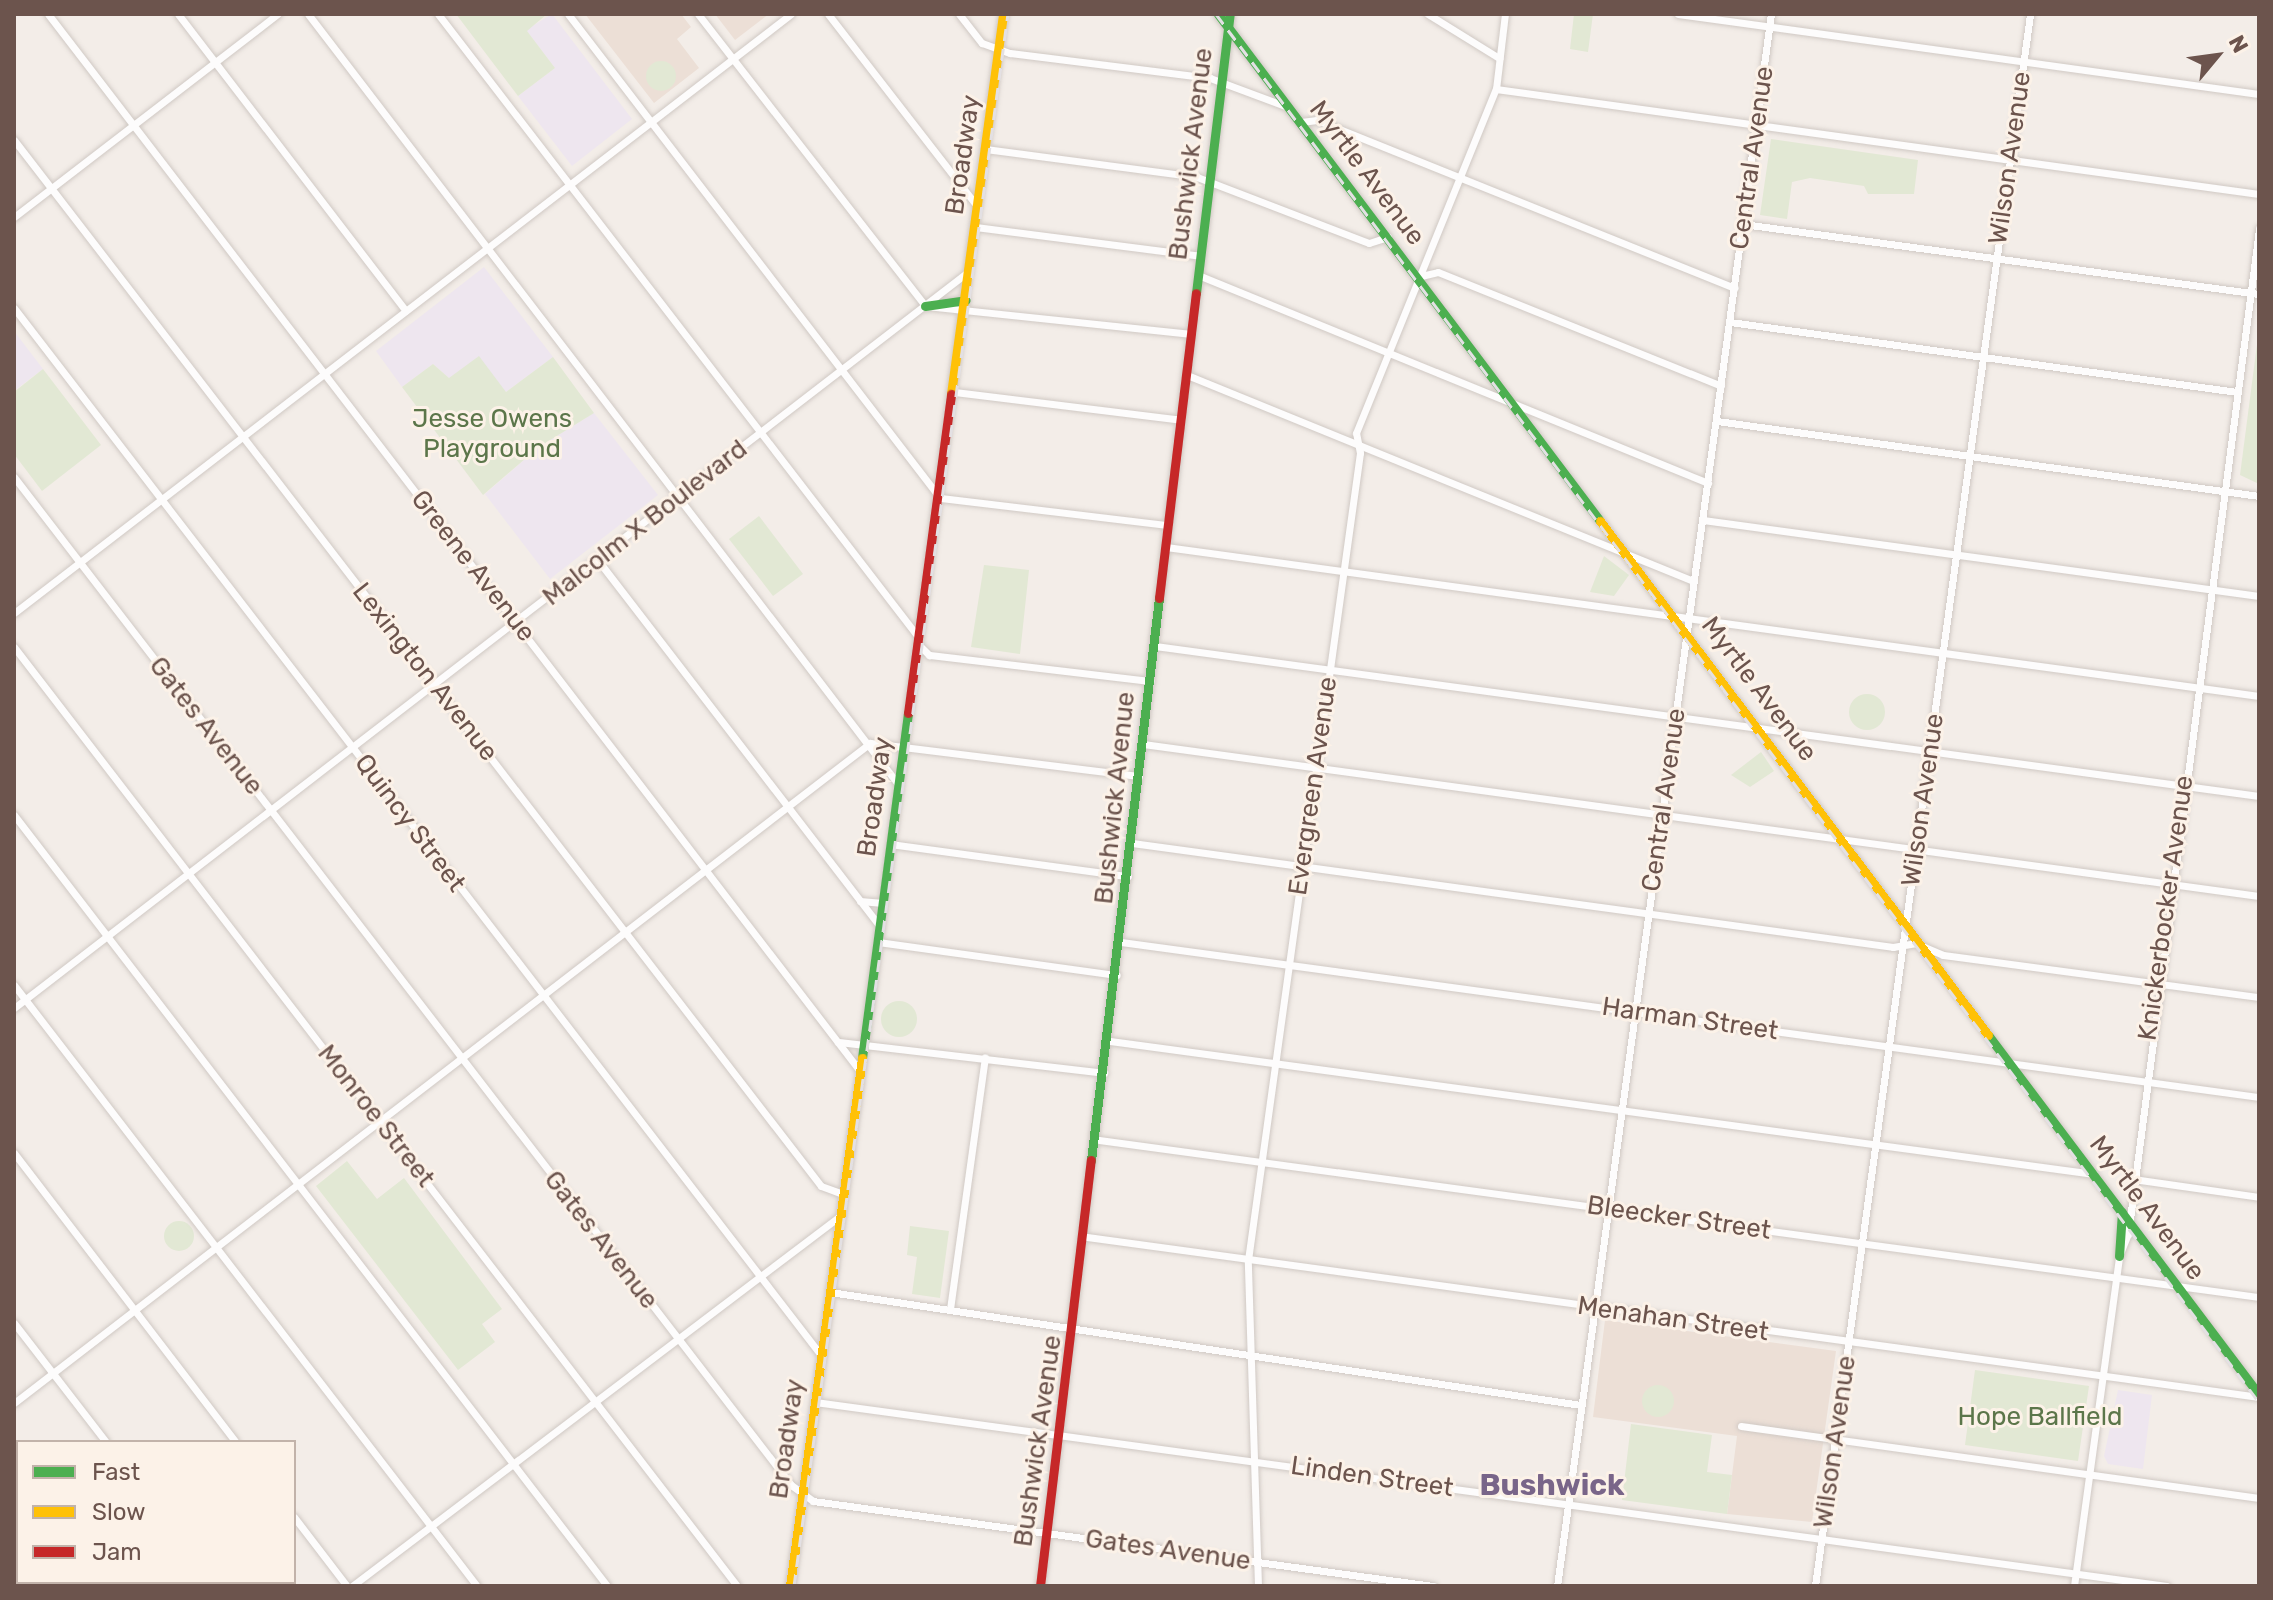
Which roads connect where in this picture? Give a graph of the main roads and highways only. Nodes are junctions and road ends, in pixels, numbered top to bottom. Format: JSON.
{"nodes":[{"id":1,"x":1003,"y":14,"type":"edge"},
{"id":2,"x":1218,"y":14,"type":"edge"},
{"id":3,"x":1230,"y":14,"type":"edge"},
{"id":4,"x":1228,"y":27,"type":"junction"},
{"id":5,"x":965,"y":305,"type":"junction"},
{"id":6,"x":925,"y":306,"type":"road end"},
{"id":7,"x":2126,"y":1216,"type":"junction"},
{"id":8,"x":2119,"y":1256,"type":"road end"},
{"id":9,"x":2259,"y":1396,"type":"edge"},
{"id":10,"x":790,"y":1586,"type":"edge"},
{"id":11,"x":1040,"y":1586,"type":"edge"}],
"edges":[{"from":1,"to":5,"type":"main road","name":"Broadway"},
{"from":2,"to":4,"type":"main road","name":"Myrtle Avenue"},
{"from":3,"to":4,"type":"main road","name":"Bushwick Avenue"},
{"from":4,"to":7,"type":"main road","name":"Myrtle Avenue"},
{"from":4,"to":11,"type":"main road","name":"Bushwick Avenue"},
{"from":5,"to":6,"type":"main road"},
{"from":5,"to":10,"type":"main road","name":"Broadway"},
{"from":7,"to":8,"type":"main road"},
{"from":7,"to":9,"type":"main road","name":"Myrtle Avenue"}]}
